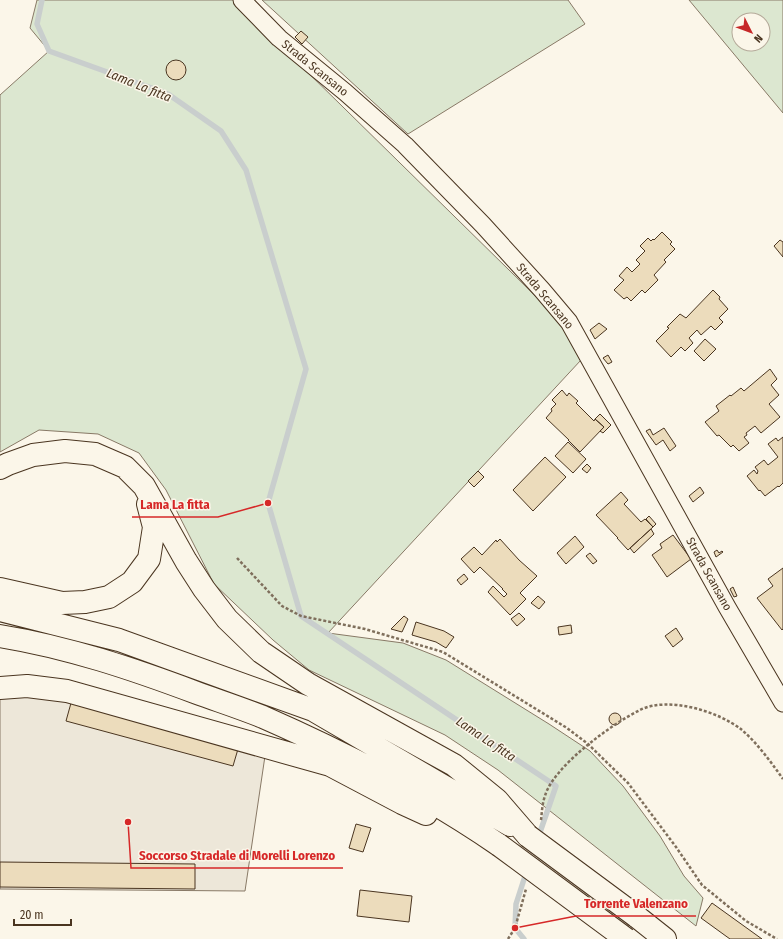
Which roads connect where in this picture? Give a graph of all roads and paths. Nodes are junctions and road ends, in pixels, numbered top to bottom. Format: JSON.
{"nodes":[{"id":1,"x":242,"y":0,"type":"edge"},
{"id":2,"x":0,"y":468,"type":"edge"},
{"id":3,"x":144,"y":486,"type":"junction"},
{"id":4,"x":237,"y":558,"type":"dead end"},
{"id":5,"x":0,"y":589,"type":"edge"},
{"id":6,"x":0,"y":610,"type":"edge"},
{"id":7,"x":0,"y":636,"type":"edge"},
{"id":8,"x":0,"y":688,"type":"edge"},
{"id":9,"x":783,"y":703,"type":"edge"},
{"id":10,"x":588,"y":744,"type":"junction"},
{"id":11,"x":783,"y":779,"type":"edge"},
{"id":12,"x":535,"y":829,"type":"junction"},
{"id":13,"x":492,"y":840,"type":"junction"},
{"id":14,"x":522,"y":899,"type":"dead end"},
{"id":15,"x":508,"y":939,"type":"edge"},
{"id":16,"x":626,"y":939,"type":"edge"},
{"id":17,"x":665,"y":939,"type":"edge"},
{"id":18,"x":777,"y":939,"type":"edge"}],
"edges":[{"from":1,"to":9,"type":"street","name":"Strada Scansano"},
{"from":2,"to":3,"type":"highway"},
{"from":3,"to":5,"type":"highway"},
{"from":3,"to":12,"type":"highway"},
{"from":4,"to":10,"type":"path"},
{"from":6,"to":12,"type":"highway"},
{"from":7,"to":13,"type":"highway"},
{"from":8,"to":13,"type":"highway"},
{"from":10,"to":11,"type":"path"},
{"from":10,"to":12,"type":"path"},
{"from":10,"to":18,"type":"path"},
{"from":12,"to":17,"type":"highway","bridge":true},
{"from":13,"to":16,"type":"highway","bridge":true},
{"from":14,"to":15,"type":"path"}]}
